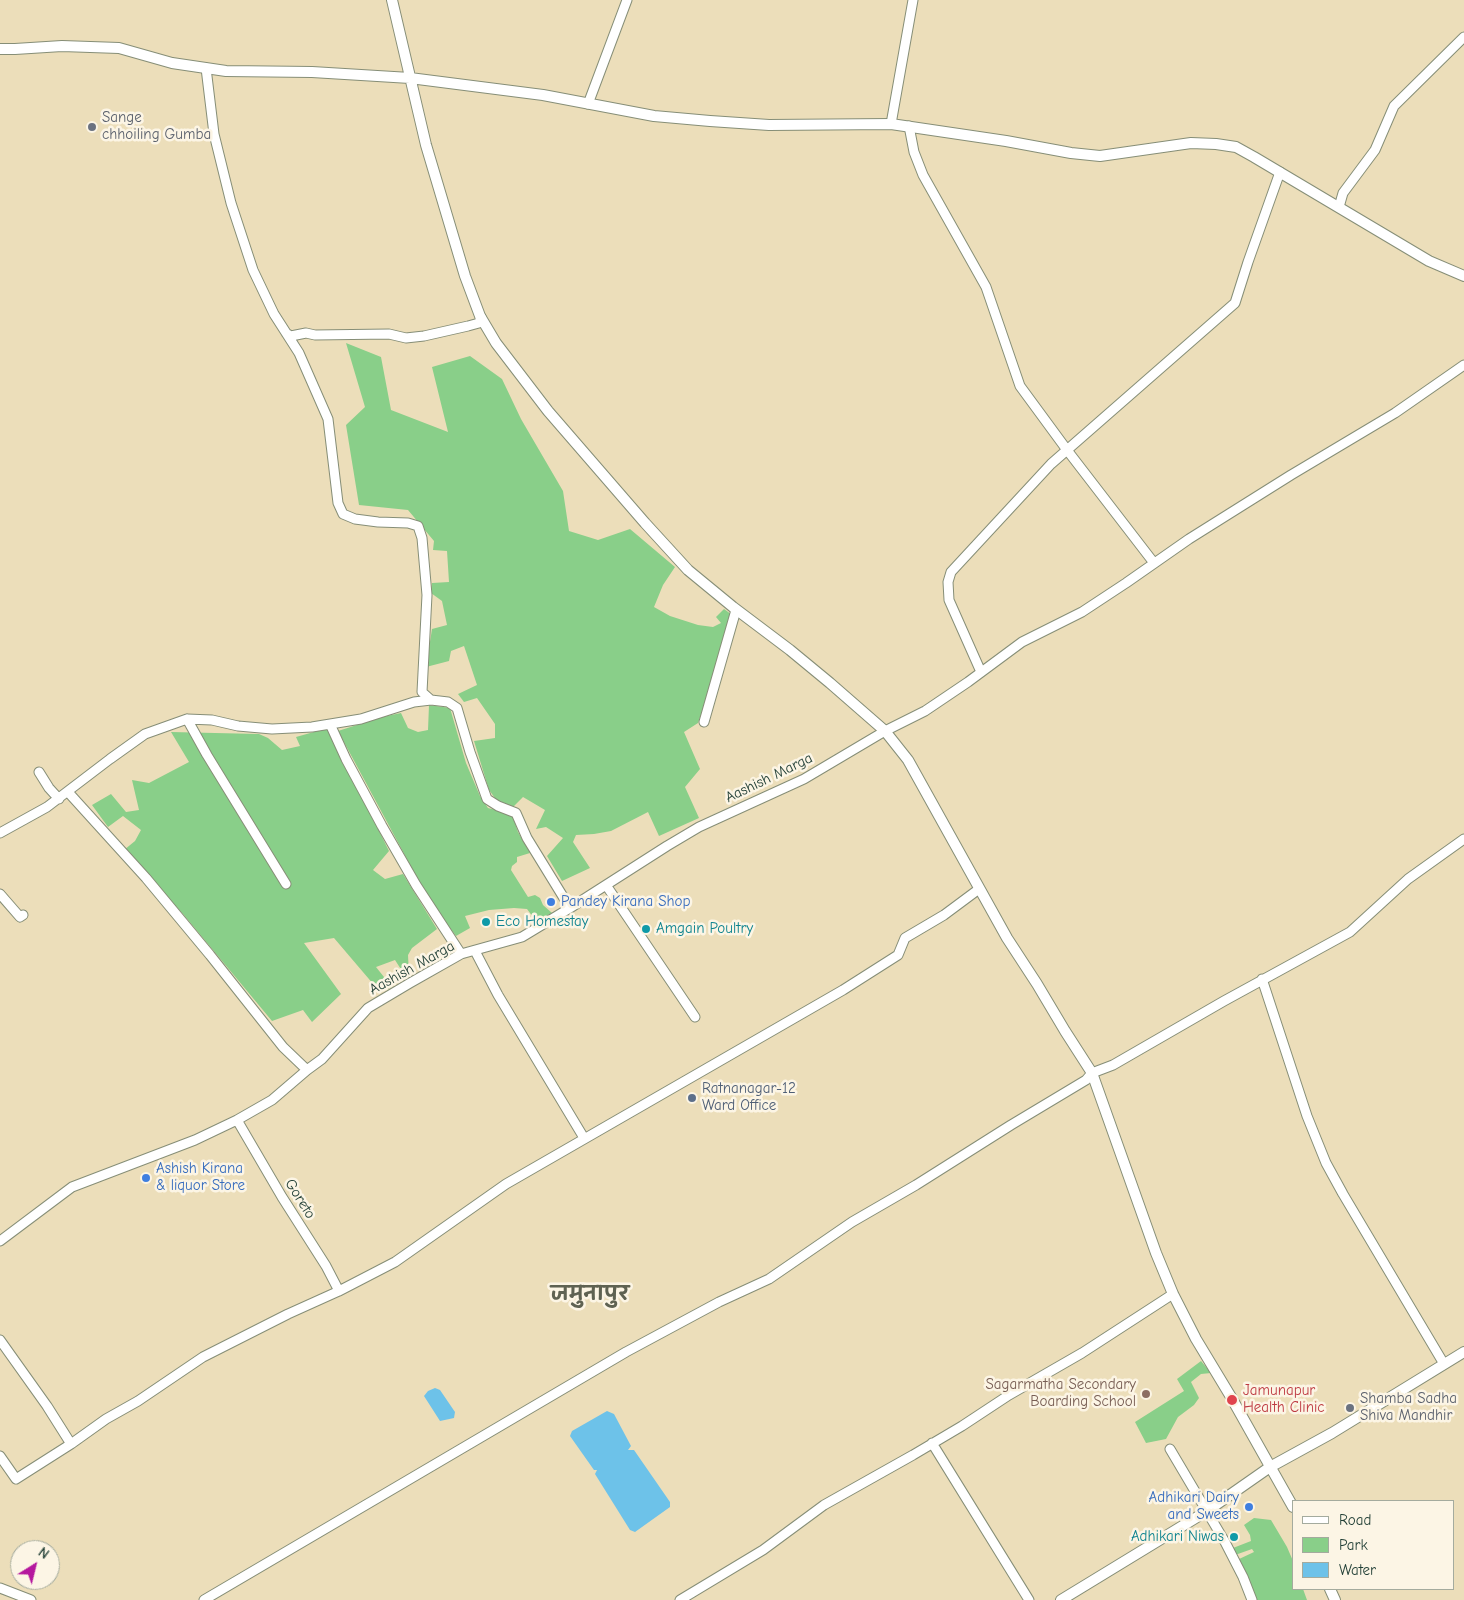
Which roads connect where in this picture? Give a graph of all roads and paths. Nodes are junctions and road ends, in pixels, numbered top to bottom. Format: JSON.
{"nodes":[{"id":1,"x":392,"y":0,"type":"edge"},
{"id":2,"x":627,"y":0,"type":"edge"},
{"id":3,"x":913,"y":0,"type":"edge"},
{"id":4,"x":1464,"y":37,"type":"edge"},
{"id":5,"x":0,"y":49,"type":"edge"},
{"id":6,"x":206,"y":68,"type":"junction"},
{"id":7,"x":410,"y":78,"type":"junction"},
{"id":8,"x":588,"y":104,"type":"junction"},
{"id":9,"x":890,"y":124,"type":"junction"},
{"id":10,"x":909,"y":126,"type":"junction"},
{"id":11,"x":1280,"y":172,"type":"junction"},
{"id":12,"x":1339,"y":207,"type":"junction"},
{"id":13,"x":1464,"y":276,"type":"edge"},
{"id":14,"x":481,"y":318,"type":"junction"},
{"id":15,"x":286,"y":334,"type":"junction"},
{"id":16,"x":1464,"y":365,"type":"edge"},
{"id":17,"x":1067,"y":450,"type":"junction"},
{"id":18,"x":1154,"y":563,"type":"junction"},
{"id":19,"x":736,"y":610,"type":"junction"},
{"id":20,"x":981,"y":672,"type":"junction"},
{"id":21,"x":431,"y":700,"type":"junction"},
{"id":22,"x":187,"y":719,"type":"junction"},
{"id":23,"x":704,"y":722,"type":"dead end"},
{"id":24,"x":330,"y":724,"type":"junction"},
{"id":25,"x":885,"y":731,"type":"junction"},
{"id":26,"x":39,"y":772,"type":"dead end"},
{"id":27,"x":68,"y":792,"type":"junction"},
{"id":28,"x":59,"y":798,"type":"junction"},
{"id":29,"x":0,"y":833,"type":"edge"},
{"id":30,"x":1464,"y":839,"type":"edge"},
{"id":31,"x":286,"y":884,"type":"dead end"},
{"id":32,"x":606,"y":884,"type":"junction"},
{"id":33,"x":979,"y":889,"type":"junction"},
{"id":34,"x":0,"y":894,"type":"edge"},
{"id":35,"x":570,"y":908,"type":"junction"},
{"id":36,"x":23,"y":915,"type":"dead end"},
{"id":37,"x":475,"y":951,"type":"junction"},
{"id":38,"x":461,"y":954,"type":"junction"},
{"id":39,"x":1262,"y":979,"type":"junction"},
{"id":40,"x":695,"y":1017,"type":"dead end"},
{"id":41,"x":307,"y":1070,"type":"junction"},
{"id":42,"x":1092,"y":1072,"type":"junction"},
{"id":43,"x":237,"y":1120,"type":"junction"},
{"id":44,"x":584,"y":1138,"type":"junction"},
{"id":45,"x":0,"y":1242,"type":"edge"},
{"id":46,"x":339,"y":1291,"type":"junction"},
{"id":47,"x":1173,"y":1294,"type":"junction"},
{"id":48,"x":0,"y":1340,"type":"edge"},
{"id":49,"x":1464,"y":1352,"type":"edge"},
{"id":50,"x":1444,"y":1364,"type":"junction"},
{"id":51,"x":932,"y":1443,"type":"junction"},
{"id":52,"x":71,"y":1444,"type":"junction"},
{"id":53,"x":1170,"y":1449,"type":"dead end"},
{"id":54,"x":0,"y":1456,"type":"edge"},
{"id":55,"x":1270,"y":1467,"type":"junction"},
{"id":56,"x":1292,"y":1505,"type":"edge"},
{"id":57,"x":1207,"y":1512,"type":"junction"},
{"id":58,"x":0,"y":1588,"type":"edge"},
{"id":59,"x":31,"y":1600,"type":"edge"},
{"id":60,"x":204,"y":1600,"type":"edge"},
{"id":61,"x":680,"y":1600,"type":"edge"},
{"id":62,"x":1029,"y":1600,"type":"edge"},
{"id":63,"x":1061,"y":1600,"type":"edge"},
{"id":64,"x":1252,"y":1600,"type":"edge"}],
"edges":[{"from":1,"to":7,"type":"street"},
{"from":2,"to":8,"type":"street"},
{"from":3,"to":9,"type":"street"},
{"from":4,"to":12,"type":"street"},
{"from":5,"to":6,"type":"street"},
{"from":6,"to":7,"type":"street"},
{"from":6,"to":15,"type":"street"},
{"from":7,"to":8,"type":"street"},
{"from":7,"to":14,"type":"street"},
{"from":8,"to":9,"type":"street"},
{"from":9,"to":10,"type":"street"},
{"from":10,"to":11,"type":"street"},
{"from":10,"to":17,"type":"street"},
{"from":11,"to":12,"type":"street"},
{"from":11,"to":17,"type":"street"},
{"from":12,"to":13,"type":"street"},
{"from":14,"to":15,"type":"street"},
{"from":14,"to":19,"type":"street"},
{"from":15,"to":21,"type":"street"},
{"from":16,"to":18,"type":"street","name":"Aashish Marga"},
{"from":17,"to":18,"type":"street"},
{"from":17,"to":20,"type":"street"},
{"from":18,"to":20,"type":"street","name":"Aashish Marga"},
{"from":19,"to":23,"type":"street"},
{"from":19,"to":25,"type":"street"},
{"from":20,"to":25,"type":"street","name":"Aashish Marga"},
{"from":21,"to":24,"type":"street"},
{"from":21,"to":35,"type":"street"},
{"from":22,"to":24,"type":"street"},
{"from":22,"to":27,"type":"street"},
{"from":22,"to":31,"type":"street"},
{"from":24,"to":38,"type":"street"},
{"from":25,"to":32,"type":"street","name":"Aashish Marga"},
{"from":25,"to":33,"type":"street"},
{"from":26,"to":28,"type":"street"},
{"from":27,"to":28,"type":"street"},
{"from":27,"to":41,"type":"street"},
{"from":28,"to":29,"type":"street"},
{"from":30,"to":39,"type":"street"},
{"from":32,"to":35,"type":"street","name":"Aashish Marga"},
{"from":32,"to":40,"type":"street"},
{"from":33,"to":42,"type":"street"},
{"from":33,"to":44,"type":"street"},
{"from":34,"to":36,"type":"street"},
{"from":35,"to":37,"type":"street","name":"Aashish Marga"},
{"from":37,"to":38,"type":"street","name":"Aashish Marga"},
{"from":37,"to":44,"type":"street"},
{"from":38,"to":41,"type":"street","name":"Aashish Marga"},
{"from":39,"to":42,"type":"street"},
{"from":39,"to":50,"type":"street"},
{"from":41,"to":43,"type":"street","name":"Aashish Marga"},
{"from":42,"to":47,"type":"street"},
{"from":42,"to":60,"type":"street"},
{"from":43,"to":45,"type":"street","name":"Aashish Marga"},
{"from":43,"to":46,"type":"street","name":"Goreto"},
{"from":44,"to":46,"type":"street"},
{"from":46,"to":52,"type":"street"},
{"from":47,"to":51,"type":"street"},
{"from":47,"to":55,"type":"street"},
{"from":48,"to":52,"type":"street"},
{"from":49,"to":50,"type":"street"},
{"from":50,"to":55,"type":"street"},
{"from":51,"to":61,"type":"street"},
{"from":51,"to":62,"type":"street"},
{"from":52,"to":54,"type":"street"},
{"from":53,"to":57,"type":"street"},
{"from":55,"to":56,"type":"street"},
{"from":55,"to":57,"type":"street"},
{"from":57,"to":63,"type":"street"},
{"from":57,"to":64,"type":"street"},
{"from":58,"to":59,"type":"street"}]}
